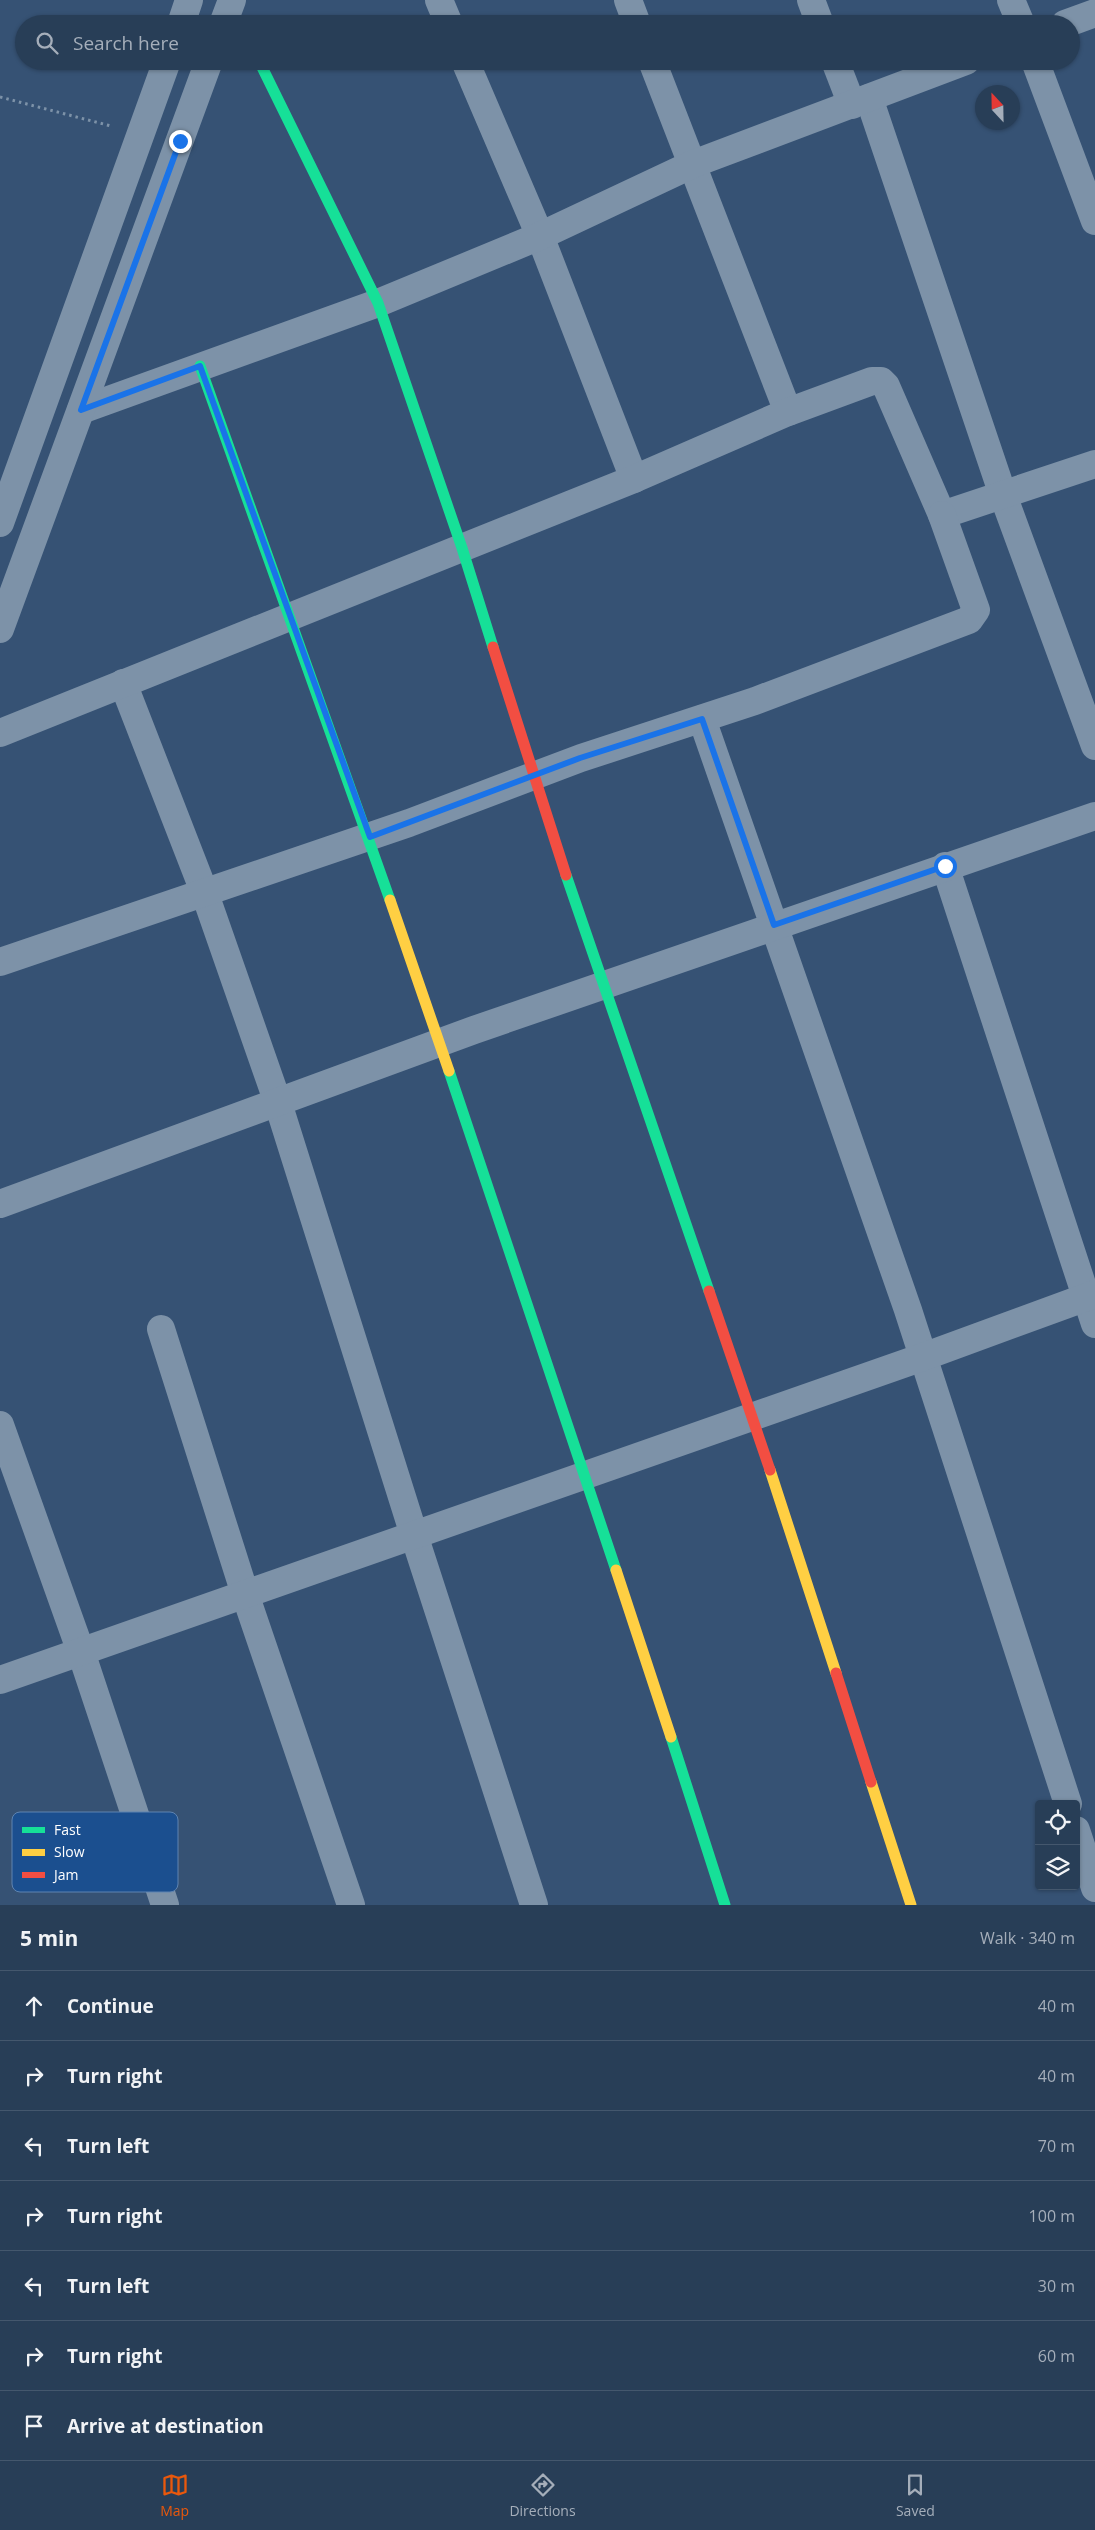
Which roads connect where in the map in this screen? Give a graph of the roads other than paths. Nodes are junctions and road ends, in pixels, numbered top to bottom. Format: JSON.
{"nodes":[{"id":1,"x":189,"y":0,"type":"edge"},
{"id":2,"x":439,"y":0,"type":"edge"},
{"id":3,"x":628,"y":0,"type":"edge"},
{"id":4,"x":811,"y":0,"type":"edge"},
{"id":5,"x":1011,"y":0,"type":"edge"},
{"id":6,"x":1095,"y":13,"type":"edge"},
{"id":7,"x":184,"y":15,"type":"edge"},
{"id":8,"x":445,"y":15,"type":"edge"},
{"id":9,"x":634,"y":15,"type":"edge"},
{"id":10,"x":817,"y":15,"type":"edge"},
{"id":11,"x":1017,"y":15,"type":"edge"},
{"id":12,"x":1080,"y":19,"type":"edge"},
{"id":13,"x":164,"y":70,"type":"edge"},
{"id":14,"x":206,"y":70,"type":"edge"},
{"id":15,"x":264,"y":70,"type":"edge"},
{"id":16,"x":469,"y":70,"type":"edge"},
{"id":17,"x":656,"y":70,"type":"edge"},
{"id":18,"x":841,"y":70,"type":"edge"},
{"id":19,"x":942,"y":70,"type":"edge"},
{"id":20,"x":1038,"y":70,"type":"edge"},
{"id":21,"x":860,"y":101,"type":"junction"},
{"id":22,"x":693,"y":164,"type":"junction"},
{"id":23,"x":1095,"y":221,"type":"edge"},
{"id":24,"x":540,"y":236,"type":"junction"},
{"id":25,"x":378,"y":303,"type":"junction"},
{"id":26,"x":200,"y":366,"type":"junction"},
{"id":27,"x":81,"y":410,"type":"junction"},
{"id":28,"x":788,"y":412,"type":"junction"},
{"id":29,"x":1095,"y":464,"type":"edge"},
{"id":30,"x":634,"y":479,"type":"junction"},
{"id":31,"x":1003,"y":495,"type":"junction"},
{"id":32,"x":942,"y":515,"type":"junction"},
{"id":33,"x":0,"y":523,"type":"edge"},
{"id":34,"x":462,"y":548,"type":"junction"},
{"id":35,"x":292,"y":616,"type":"junction"},
{"id":36,"x":0,"y":629,"type":"edge"},
{"id":37,"x":123,"y":683,"type":"junction"},
{"id":38,"x":702,"y":719,"type":"junction"},
{"id":39,"x":0,"y":733,"type":"edge"},
{"id":40,"x":1095,"y":746,"type":"edge"},
{"id":41,"x":533,"y":776,"type":"junction"},
{"id":42,"x":1095,"y":816,"type":"edge"},
{"id":43,"x":370,"y":837,"type":"junction"},
{"id":44,"x":945,"y":866,"type":"junction"},
{"id":45,"x":204,"y":894,"type":"junction"},
{"id":46,"x":774,"y":925,"type":"junction"},
{"id":47,"x":0,"y":962,"type":"edge"},
{"id":48,"x":603,"y":986,"type":"junction"},
{"id":49,"x":438,"y":1044,"type":"junction"},
{"id":50,"x":278,"y":1102,"type":"junction"},
{"id":51,"x":0,"y":1204,"type":"edge"},
{"id":52,"x":1090,"y":1296,"type":"edge"},
{"id":53,"x":1095,"y":1324,"type":"edge"},
{"id":54,"x":161,"y":1329,"type":"dead end"},
{"id":55,"x":923,"y":1357,"type":"junction"},
{"id":56,"x":753,"y":1417,"type":"junction"},
{"id":57,"x":0,"y":1425,"type":"edge"},
{"id":58,"x":586,"y":1475,"type":"junction"},
{"id":59,"x":414,"y":1535,"type":"junction"},
{"id":60,"x":245,"y":1594,"type":"junction"},
{"id":61,"x":81,"y":1652,"type":"junction"},
{"id":62,"x":0,"y":1680,"type":"edge"},
{"id":63,"x":1067,"y":1800,"type":"edge"},
{"id":64,"x":134,"y":1812,"type":"edge"},
{"id":65,"x":1080,"y":1842,"type":"edge"},
{"id":66,"x":1095,"y":1888,"type":"edge"},
{"id":67,"x":161,"y":1892,"type":"edge"},
{"id":68,"x":165,"y":1905,"type":"edge"},
{"id":69,"x":351,"y":1905,"type":"edge"},
{"id":70,"x":534,"y":1905,"type":"edge"},
{"id":71,"x":725,"y":1905,"type":"edge"},
{"id":72,"x":911,"y":1905,"type":"edge"}],
"edges":[{"from":1,"to":7,"type":"street"},
{"from":2,"to":8,"type":"street"},
{"from":3,"to":9,"type":"street"},
{"from":4,"to":10,"type":"street"},
{"from":5,"to":11,"type":"street"},
{"from":6,"to":12,"type":"street"},
{"from":13,"to":33,"type":"street"},
{"from":14,"to":27,"type":"street"},
{"from":15,"to":25,"type":"street"},
{"from":16,"to":24,"type":"street"},
{"from":17,"to":22,"type":"street"},
{"from":18,"to":21,"type":"street"},
{"from":19,"to":21,"type":"street"},
{"from":20,"to":23,"type":"street"},
{"from":21,"to":22,"type":"street"},
{"from":21,"to":31,"type":"street"},
{"from":22,"to":24,"type":"street"},
{"from":22,"to":28,"type":"street"},
{"from":24,"to":25,"type":"street"},
{"from":24,"to":30,"type":"street"},
{"from":25,"to":26,"type":"street"},
{"from":25,"to":34,"type":"street"},
{"from":26,"to":27,"type":"street"},
{"from":26,"to":35,"type":"street"},
{"from":27,"to":36,"type":"street"},
{"from":28,"to":30,"type":"street"},
{"from":28,"to":32,"type":"street"},
{"from":29,"to":31,"type":"street"},
{"from":30,"to":34,"type":"street"},
{"from":31,"to":32,"type":"street"},
{"from":31,"to":40,"type":"street"},
{"from":32,"to":38,"type":"street"},
{"from":34,"to":35,"type":"street"},
{"from":34,"to":41,"type":"street"},
{"from":35,"to":37,"type":"street"},
{"from":35,"to":43,"type":"street"},
{"from":37,"to":39,"type":"street"},
{"from":37,"to":45,"type":"street"},
{"from":38,"to":41,"type":"street"},
{"from":38,"to":46,"type":"street"},
{"from":41,"to":43,"type":"street"},
{"from":41,"to":48,"type":"street"},
{"from":42,"to":44,"type":"street"},
{"from":43,"to":45,"type":"street"},
{"from":43,"to":49,"type":"street"},
{"from":44,"to":46,"type":"street"},
{"from":44,"to":52,"type":"street"},
{"from":45,"to":47,"type":"street"},
{"from":45,"to":50,"type":"street"},
{"from":46,"to":48,"type":"street"},
{"from":46,"to":55,"type":"street"},
{"from":48,"to":49,"type":"street"},
{"from":48,"to":56,"type":"street"},
{"from":49,"to":50,"type":"street"},
{"from":49,"to":58,"type":"street"},
{"from":50,"to":51,"type":"street"},
{"from":50,"to":59,"type":"street"},
{"from":52,"to":53,"type":"street"},
{"from":52,"to":55,"type":"street"},
{"from":54,"to":60,"type":"street"},
{"from":55,"to":56,"type":"street"},
{"from":55,"to":63,"type":"street"},
{"from":56,"to":58,"type":"street"},
{"from":56,"to":72,"type":"street"},
{"from":57,"to":61,"type":"street"},
{"from":58,"to":59,"type":"street"},
{"from":58,"to":71,"type":"street"},
{"from":59,"to":60,"type":"street"},
{"from":59,"to":70,"type":"street"},
{"from":60,"to":61,"type":"street"},
{"from":60,"to":69,"type":"street"},
{"from":61,"to":62,"type":"street"},
{"from":61,"to":64,"type":"street"},
{"from":65,"to":66,"type":"street"},
{"from":67,"to":68,"type":"street"}]}
